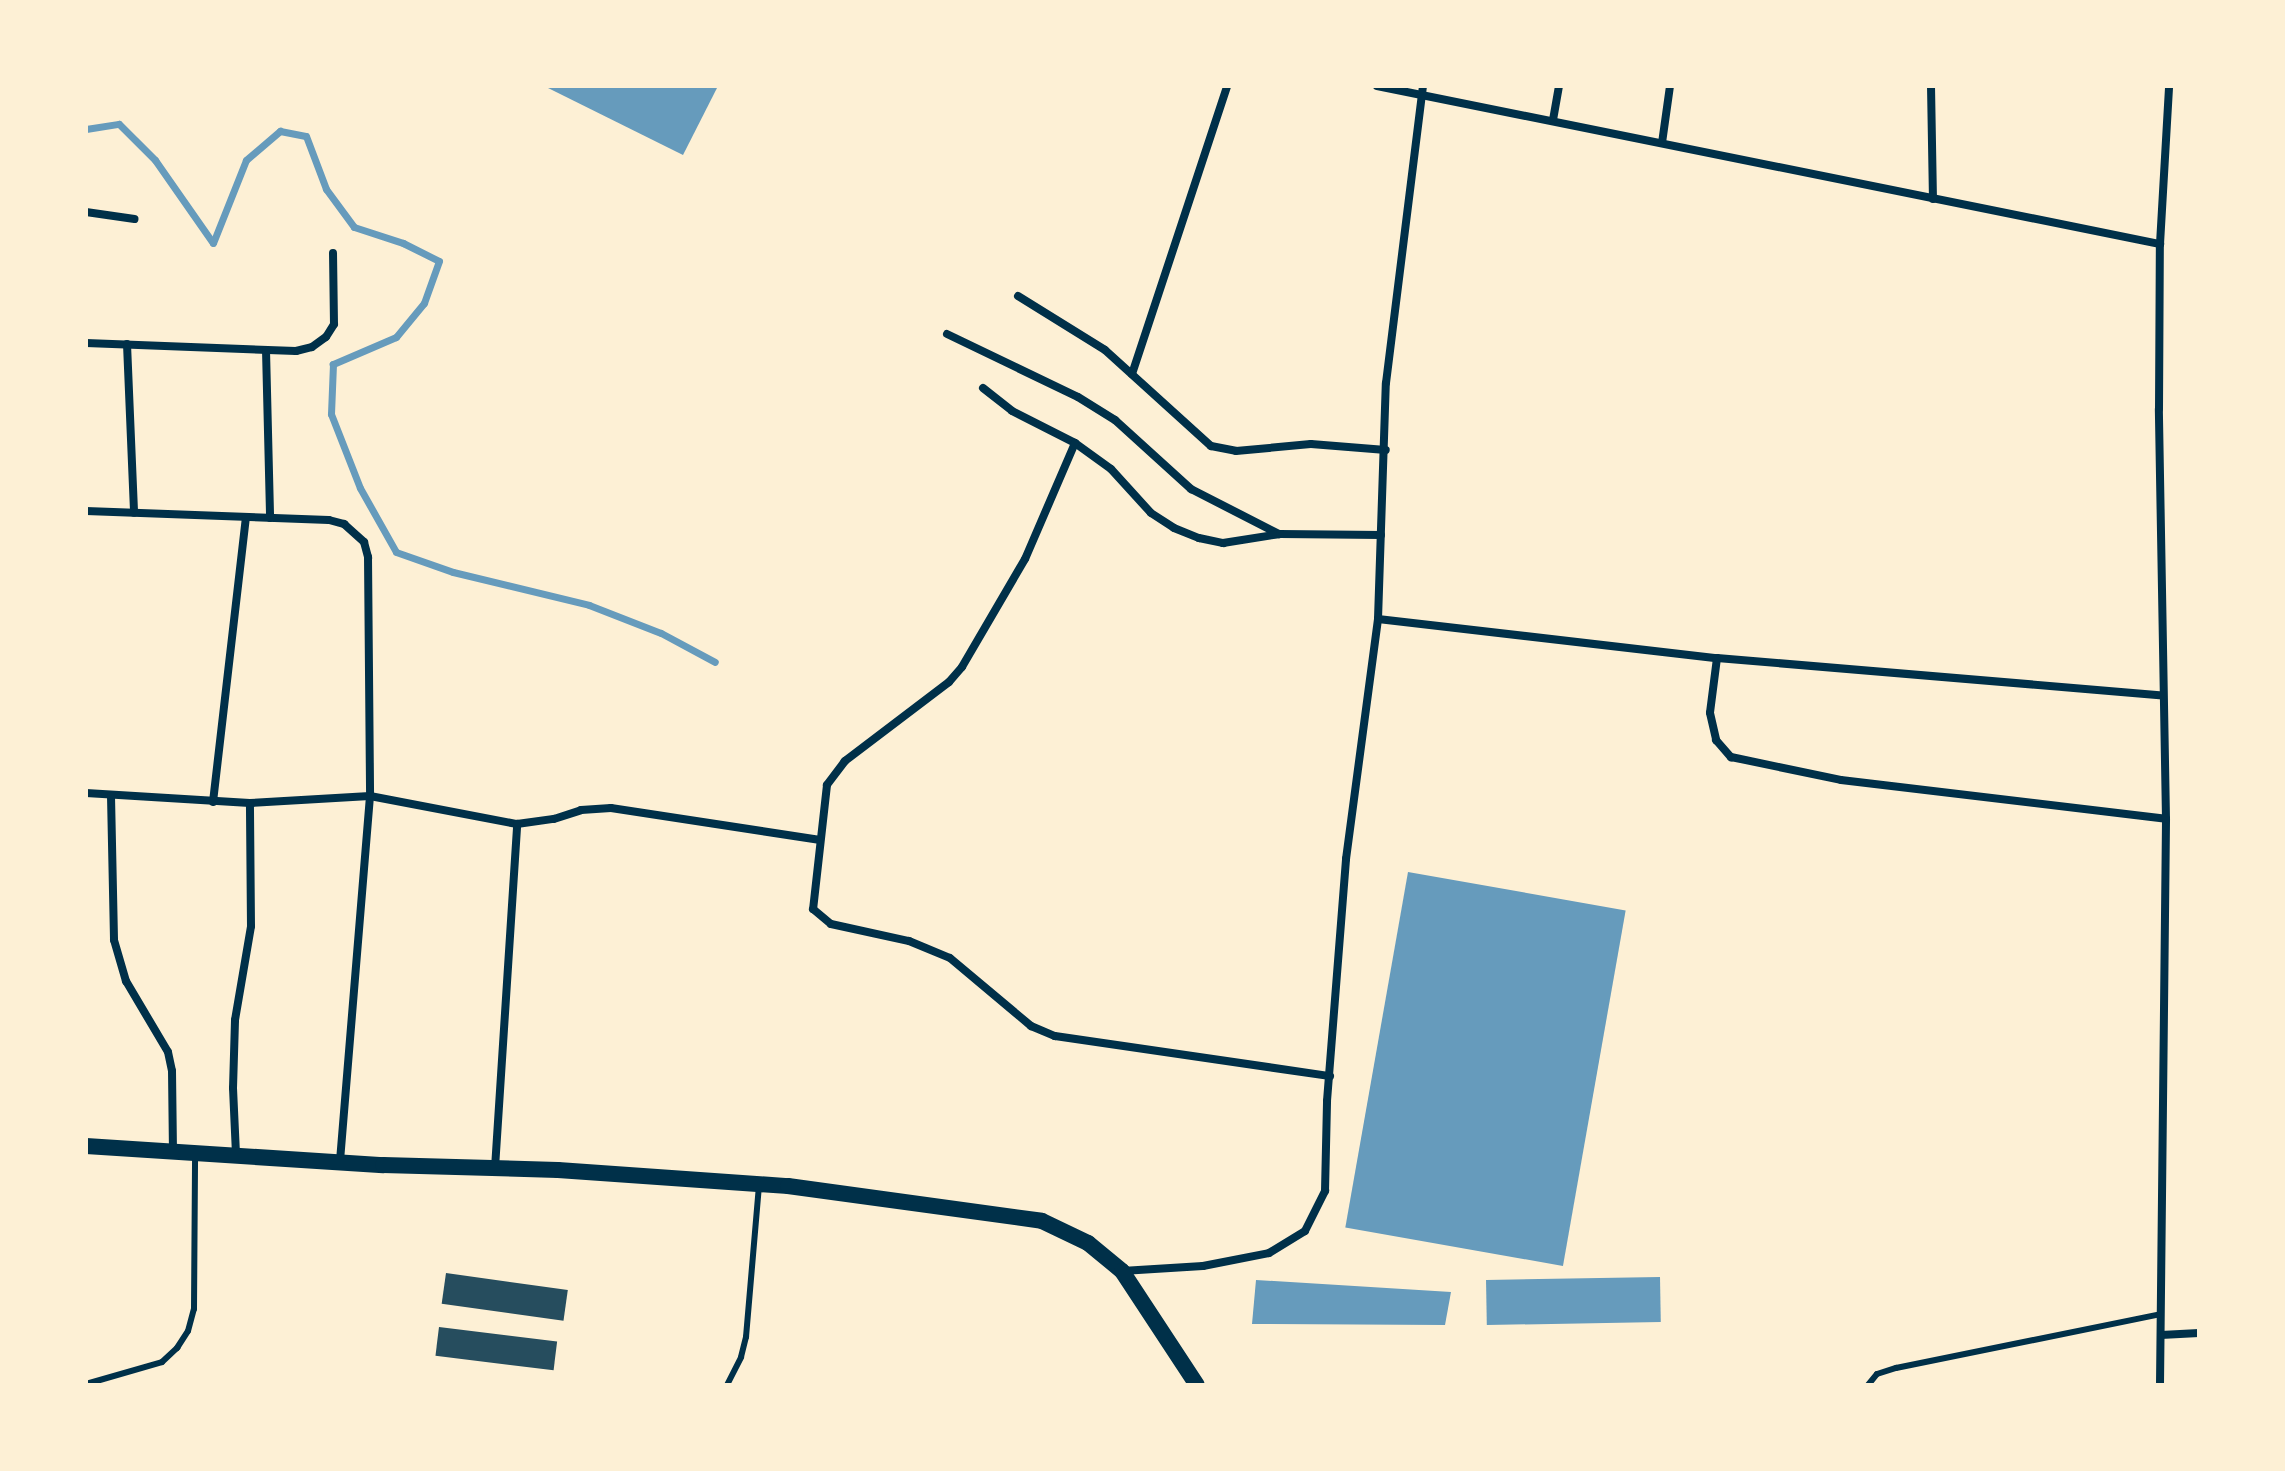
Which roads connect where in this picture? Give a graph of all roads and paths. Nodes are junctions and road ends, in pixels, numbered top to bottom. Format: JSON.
{"nodes":[{"id":1,"x":1227,"y":86,"type":"edge"},
{"id":2,"x":1377,"y":86,"type":"edge"},
{"id":3,"x":1559,"y":86,"type":"edge"},
{"id":4,"x":1670,"y":86,"type":"edge"},
{"id":5,"x":1931,"y":86,"type":"edge"},
{"id":6,"x":2169,"y":86,"type":"edge"},
{"id":7,"x":1422,"y":90,"type":"edge"},
{"id":8,"x":1553,"y":120,"type":"junction"},
{"id":9,"x":1662,"y":143,"type":"junction"},
{"id":10,"x":1933,"y":199,"type":"junction"},
{"id":11,"x":86,"y":212,"type":"edge"},
{"id":12,"x":134,"y":219,"type":"dead end"},
{"id":13,"x":2160,"y":244,"type":"junction"},
{"id":14,"x":333,"y":253,"type":"dead end"},
{"id":15,"x":1018,"y":296,"type":"dead end"},
{"id":16,"x":947,"y":334,"type":"dead end"},
{"id":17,"x":86,"y":343,"type":"edge"},
{"id":18,"x":127,"y":344,"type":"junction"},
{"id":19,"x":266,"y":350,"type":"junction"},
{"id":20,"x":1132,"y":374,"type":"junction"},
{"id":21,"x":983,"y":388,"type":"dead end"},
{"id":22,"x":1075,"y":443,"type":"junction"},
{"id":23,"x":1386,"y":450,"type":"junction"},
{"id":24,"x":86,"y":511,"type":"edge"},
{"id":25,"x":134,"y":513,"type":"junction"},
{"id":26,"x":246,"y":517,"type":"junction"},
{"id":27,"x":270,"y":518,"type":"junction"},
{"id":28,"x":1280,"y":534,"type":"junction"},
{"id":29,"x":1381,"y":535,"type":"junction"},
{"id":30,"x":1378,"y":619,"type":"junction"},
{"id":31,"x":1717,"y":658,"type":"junction"},
{"id":32,"x":2162,"y":695,"type":"junction"},
{"id":33,"x":86,"y":793,"type":"edge"},
{"id":34,"x":111,"y":796,"type":"junction"},
{"id":35,"x":370,"y":796,"type":"junction"},
{"id":36,"x":213,"y":802,"type":"junction"},
{"id":37,"x":250,"y":803,"type":"junction"},
{"id":38,"x":2166,"y":819,"type":"junction"},
{"id":39,"x":517,"y":824,"type":"junction"},
{"id":40,"x":819,"y":840,"type":"junction"},
{"id":41,"x":1330,"y":1076,"type":"junction"},
{"id":42,"x":86,"y":1146,"type":"edge"},
{"id":43,"x":173,"y":1150,"type":"junction"},
{"id":44,"x":195,"y":1152,"type":"junction"},
{"id":45,"x":236,"y":1154,"type":"junction"},
{"id":46,"x":340,"y":1162,"type":"junction"},
{"id":47,"x":495,"y":1169,"type":"junction"},
{"id":48,"x":759,"y":1184,"type":"junction"},
{"id":49,"x":1122,"y":1271,"type":"junction"},
{"id":50,"x":2161,"y":1314,"type":"junction"},
{"id":51,"x":2199,"y":1333,"type":"edge"},
{"id":52,"x":2161,"y":1335,"type":"junction"},
{"id":53,"x":86,"y":1384,"type":"edge"},
{"id":54,"x":727,"y":1385,"type":"edge"},
{"id":55,"x":1197,"y":1385,"type":"edge"},
{"id":56,"x":1868,"y":1385,"type":"edge"},
{"id":57,"x":2160,"y":1385,"type":"edge"}],
"edges":[{"from":1,"to":20,"type":"street"},
{"from":2,"to":7,"type":"street"},
{"from":3,"to":8,"type":"street"},
{"from":4,"to":9,"type":"street"},
{"from":5,"to":10,"type":"street"},
{"from":6,"to":13,"type":"street"},
{"from":7,"to":8,"type":"street"},
{"from":7,"to":23,"type":"street"},
{"from":8,"to":9,"type":"street"},
{"from":9,"to":10,"type":"street"},
{"from":10,"to":13,"type":"street"},
{"from":11,"to":12,"type":"street"},
{"from":13,"to":32,"type":"street"},
{"from":14,"to":19,"type":"street"},
{"from":15,"to":20,"type":"street"},
{"from":16,"to":28,"type":"street"},
{"from":17,"to":18,"type":"street"},
{"from":18,"to":19,"type":"street"},
{"from":18,"to":25,"type":"street"},
{"from":19,"to":27,"type":"street"},
{"from":20,"to":23,"type":"street"},
{"from":21,"to":22,"type":"street"},
{"from":22,"to":28,"type":"street"},
{"from":22,"to":40,"type":"street"},
{"from":23,"to":29,"type":"street"},
{"from":24,"to":25,"type":"street"},
{"from":25,"to":26,"type":"street"},
{"from":26,"to":27,"type":"street"},
{"from":26,"to":36,"type":"street"},
{"from":27,"to":35,"type":"street"},
{"from":28,"to":29,"type":"street"},
{"from":29,"to":30,"type":"street"},
{"from":30,"to":31,"type":"street"},
{"from":30,"to":41,"type":"street"},
{"from":31,"to":32,"type":"street"},
{"from":31,"to":38,"type":"street"},
{"from":32,"to":38,"type":"street"},
{"from":33,"to":34,"type":"street"},
{"from":34,"to":36,"type":"street"},
{"from":34,"to":43,"type":"street"},
{"from":35,"to":37,"type":"street"},
{"from":35,"to":39,"type":"street"},
{"from":35,"to":46,"type":"street"},
{"from":36,"to":37,"type":"street"},
{"from":37,"to":45,"type":"street"},
{"from":38,"to":50,"type":"street"},
{"from":39,"to":40,"type":"street"},
{"from":39,"to":47,"type":"street"},
{"from":40,"to":41,"type":"street"},
{"from":41,"to":49,"type":"street"},
{"from":42,"to":43,"type":"main road"},
{"from":43,"to":44,"type":"main road"},
{"from":44,"to":45,"type":"main road"},
{"from":44,"to":53,"type":"lane"},
{"from":45,"to":46,"type":"main road"},
{"from":46,"to":47,"type":"main road"},
{"from":47,"to":48,"type":"main road"},
{"from":48,"to":49,"type":"main road"},
{"from":48,"to":54,"type":"lane"},
{"from":49,"to":55,"type":"main road"},
{"from":50,"to":52,"type":"street"},
{"from":50,"to":56,"type":"lane"},
{"from":51,"to":52,"type":"street"},
{"from":52,"to":57,"type":"street"}]}
